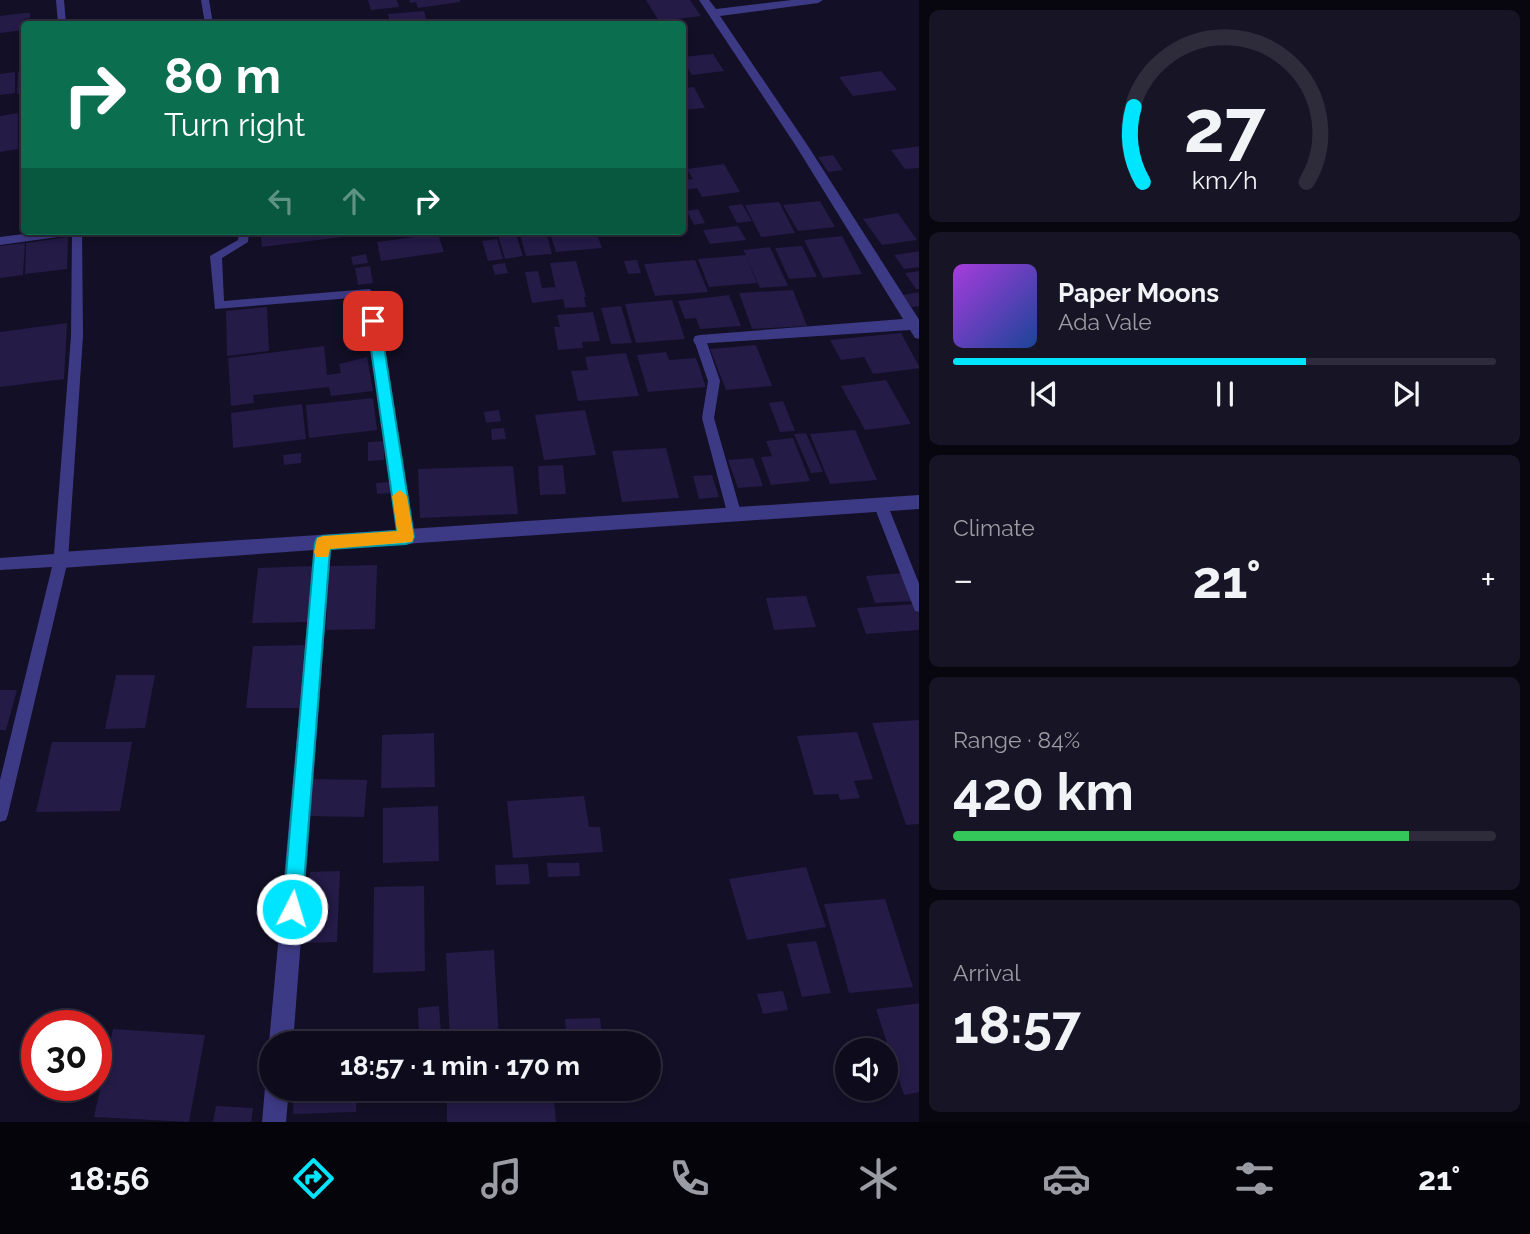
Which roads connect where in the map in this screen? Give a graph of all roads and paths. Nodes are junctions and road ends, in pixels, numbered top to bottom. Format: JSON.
{"nodes":[{"id":1,"x":60,"y":0,"type":"edge"},
{"id":2,"x":205,"y":0,"type":"edge"},
{"id":3,"x":704,"y":0,"type":"edge"},
{"id":4,"x":818,"y":0,"type":"edge"},
{"id":5,"x":714,"y":13,"type":"junction"},
{"id":6,"x":62,"y":21,"type":"edge"},
{"id":7,"x":208,"y":21,"type":"edge"},
{"id":8,"x":45,"y":235,"type":"edge"},
{"id":9,"x":75,"y":235,"type":"edge"},
{"id":10,"x":244,"y":235,"type":"edge"},
{"id":11,"x":0,"y":241,"type":"edge"},
{"id":12,"x":916,"y":329,"type":"edge"},
{"id":13,"x":700,"y":340,"type":"joint"},
{"id":14,"x":919,"y":502,"type":"edge"},
{"id":15,"x":881,"y":506,"type":"junction"},
{"id":16,"x":736,"y":516,"type":"junction"},
{"id":17,"x":406,"y":537,"type":"junction"},
{"id":18,"x":323,"y":543,"type":"junction"},
{"id":19,"x":61,"y":560,"type":"junction"},
{"id":20,"x":0,"y":564,"type":"edge"},
{"id":21,"x":919,"y":606,"type":"edge"},
{"id":22,"x":0,"y":814,"type":"edge"},
{"id":23,"x":282,"y":1031,"type":"edge"},
{"id":24,"x":276,"y":1101,"type":"edge"},
{"id":25,"x":274,"y":1122,"type":"edge"}],
"edges":[{"from":1,"to":6,"type":"lane"},
{"from":2,"to":7,"type":"lane"},
{"from":3,"to":5,"type":"street"},
{"from":4,"to":5,"type":"street"},
{"from":5,"to":12,"type":"street"},
{"from":8,"to":11,"type":"lane"},
{"from":9,"to":19,"type":"lane"},
{"from":10,"to":17,"type":"lane"},
{"from":12,"to":13,"type":"street"},
{"from":13,"to":16,"type":"lane"},
{"from":14,"to":15,"type":"street"},
{"from":15,"to":16,"type":"street"},
{"from":15,"to":21,"type":"lane"},
{"from":16,"to":17,"type":"street"},
{"from":17,"to":18,"type":"street"},
{"from":18,"to":19,"type":"street"},
{"from":18,"to":23,"type":"street"},
{"from":19,"to":20,"type":"lane"},
{"from":19,"to":22,"type":"lane"},
{"from":24,"to":25,"type":"street"}]}
